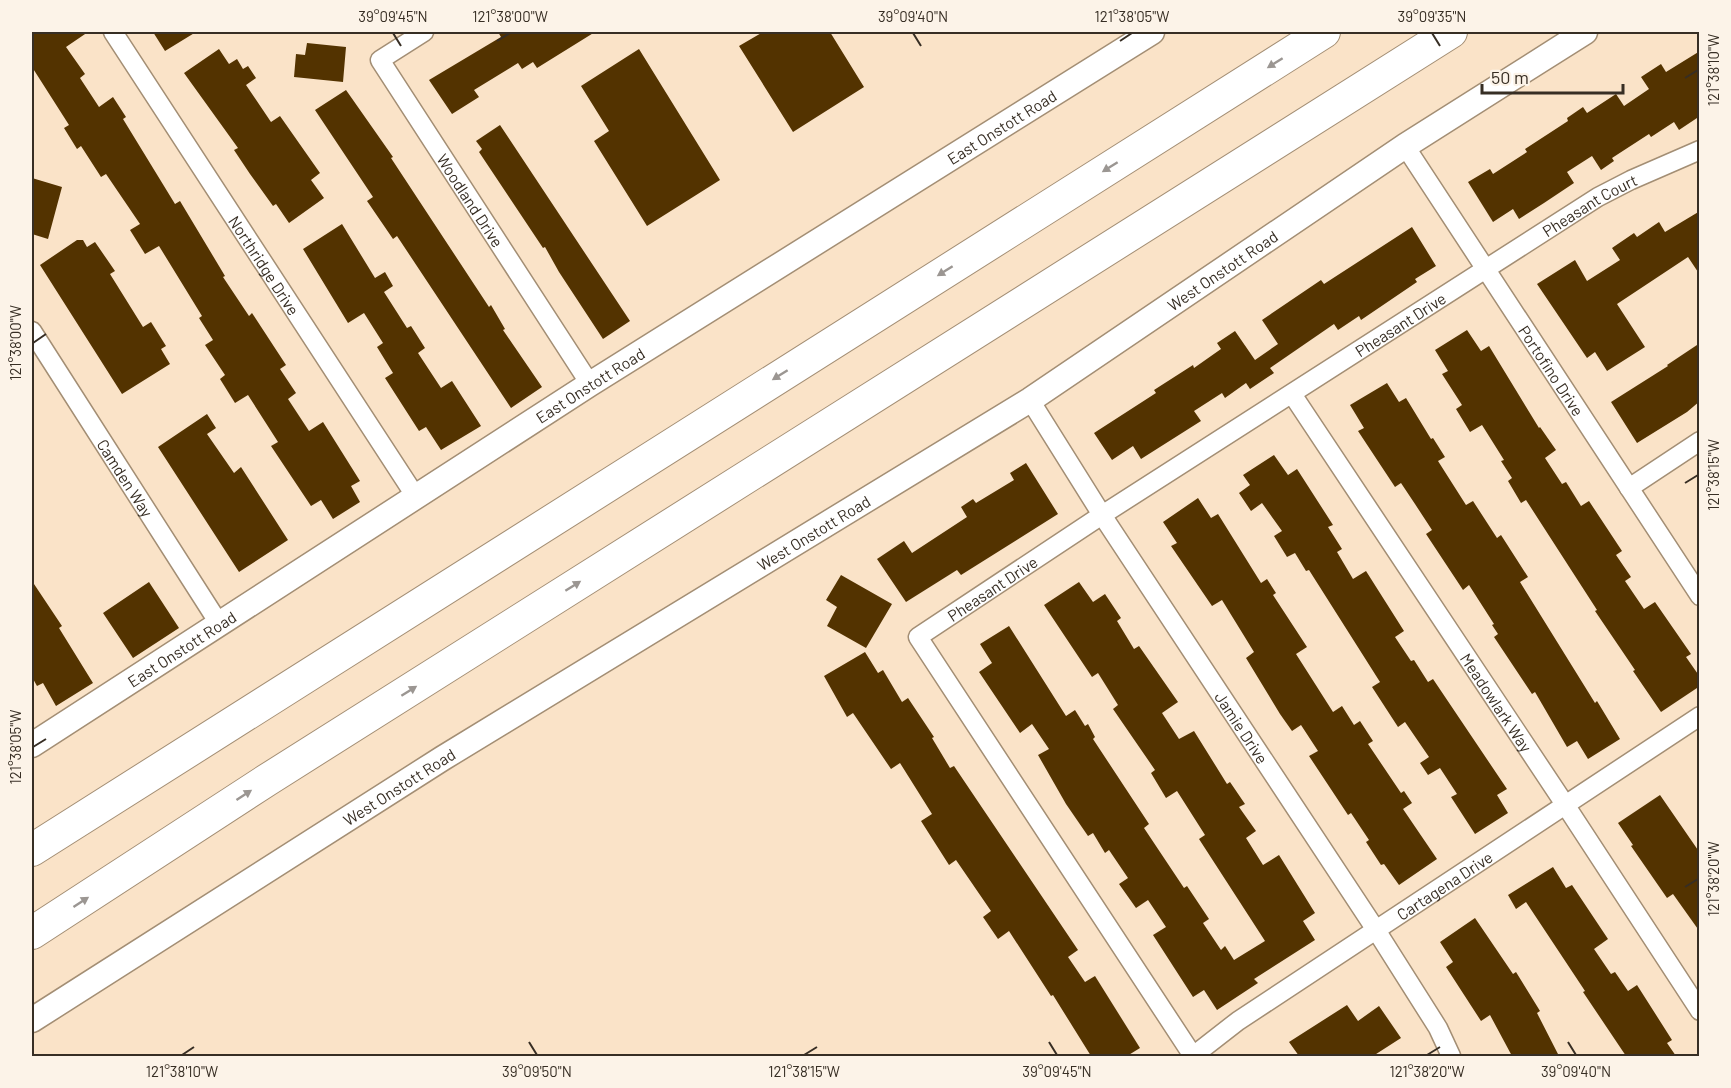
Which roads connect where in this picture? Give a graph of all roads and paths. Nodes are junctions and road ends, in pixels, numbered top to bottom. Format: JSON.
{"nodes":[{"id":1,"x":113,"y":32,"type":"edge"},
{"id":2,"x":424,"y":32,"type":"edge"},
{"id":3,"x":1151,"y":32,"type":"edge"},
{"id":4,"x":1324,"y":32,"type":"edge"},
{"id":5,"x":1451,"y":32,"type":"edge"},
{"id":6,"x":1585,"y":32,"type":"edge"},
{"id":7,"x":1405,"y":146,"type":"junction"},
{"id":8,"x":1700,"y":150,"type":"edge"},
{"id":9,"x":1486,"y":271,"type":"junction"},
{"id":10,"x":32,"y":331,"type":"edge"},
{"id":11,"x":590,"y":384,"type":"junction"},
{"id":12,"x":1292,"y":394,"type":"junction"},
{"id":13,"x":1030,"y":400,"type":"junction"},
{"id":14,"x":1700,"y":441,"type":"edge"},
{"id":15,"x":1629,"y":488,"type":"junction"},
{"id":16,"x":416,"y":497,"type":"junction"},
{"id":17,"x":1102,"y":515,"type":"junction"},
{"id":18,"x":1700,"y":596,"type":"edge"},
{"id":19,"x":220,"y":625,"type":"junction"},
{"id":20,"x":1700,"y":716,"type":"edge"},
{"id":21,"x":32,"y":745,"type":"edge"},
{"id":22,"x":1566,"y":806,"type":"junction"},
{"id":23,"x":32,"y":850,"type":"edge"},
{"id":24,"x":1376,"y":930,"type":"junction"},
{"id":25,"x":32,"y":933,"type":"edge"},
{"id":26,"x":1700,"y":1011,"type":"edge"},
{"id":27,"x":32,"y":1020,"type":"edge"},
{"id":28,"x":1193,"y":1056,"type":"edge"},
{"id":29,"x":1451,"y":1056,"type":"edge"}],
"edges":[{"from":1,"to":16,"type":"street","name":"Northridge Drive"},
{"from":2,"to":11,"type":"street","name":"Woodland Drive"},
{"from":3,"to":11,"type":"street","name":"East Onstott Road"},
{"from":4,"to":23,"type":"highway","one_way":true},
{"from":25,"to":5,"type":"highway","one_way":true},
{"from":6,"to":7,"type":"street","name":"West Onstott Road"},
{"from":7,"to":9,"type":"street","name":"Portofino Drive"},
{"from":7,"to":13,"type":"street","name":"West Onstott Road"},
{"from":8,"to":9,"type":"street","name":"Pheasant Court"},
{"from":9,"to":12,"type":"street","name":"Pheasant Drive"},
{"from":9,"to":15,"type":"street","name":"Portofino Drive"},
{"from":10,"to":19,"type":"street","name":"Camden Way"},
{"from":11,"to":16,"type":"street","name":"East Onstott Road"},
{"from":12,"to":17,"type":"street","name":"Pheasant Drive"},
{"from":12,"to":22,"type":"street","name":"Meadowlark Way"},
{"from":13,"to":17,"type":"street","name":"Jamie Drive"},
{"from":13,"to":27,"type":"street","name":"West Onstott Road"},
{"from":14,"to":15,"type":"street"},
{"from":15,"to":18,"type":"street","name":"Portofino Drive"},
{"from":16,"to":19,"type":"street","name":"East Onstott Road"},
{"from":17,"to":24,"type":"street","name":"Jamie Drive"},
{"from":17,"to":28,"type":"street","name":"Pheasant Drive"},
{"from":19,"to":21,"type":"street","name":"East Onstott Road"},
{"from":20,"to":22,"type":"street","name":"Cartagena Drive"},
{"from":22,"to":24,"type":"street","name":"Cartagena Drive"},
{"from":22,"to":26,"type":"street","name":"Meadowlark Way"},
{"from":24,"to":28,"type":"street","name":"Cartagena Drive"},
{"from":24,"to":29,"type":"street","name":"Jamie Drive"}]}
